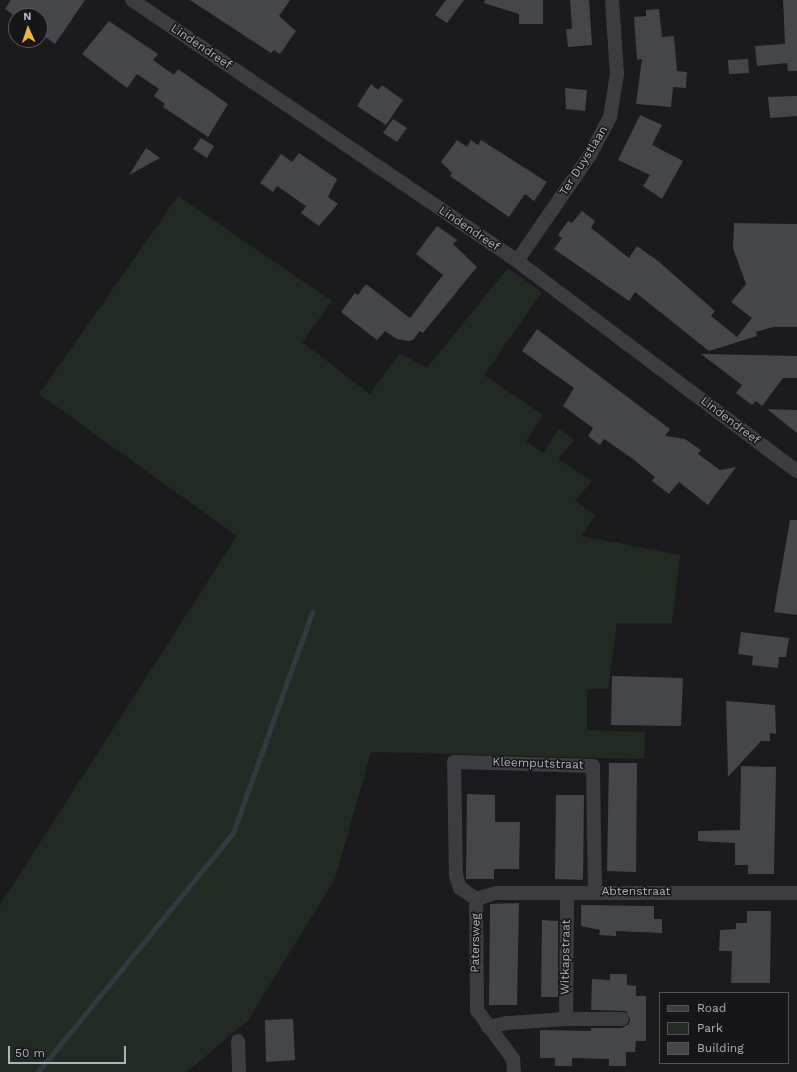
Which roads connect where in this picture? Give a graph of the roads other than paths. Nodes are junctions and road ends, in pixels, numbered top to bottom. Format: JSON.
{"nodes":[{"id":1,"x":132,"y":0,"type":"edge"},
{"id":2,"x":612,"y":0,"type":"edge"},
{"id":3,"x":517,"y":261,"type":"junction"},
{"id":4,"x":797,"y":471,"type":"edge"},
{"id":5,"x":454,"y":762,"type":"joint"},
{"id":6,"x":595,"y":892,"type":"junction"},
{"id":7,"x":797,"y":893,"type":"edge"},
{"id":8,"x":567,"y":894,"type":"junction"},
{"id":9,"x":476,"y":900,"type":"junction"},
{"id":10,"x":566,"y":1019,"type":"junction"},
{"id":11,"x":622,"y":1019,"type":"dead end"},
{"id":12,"x":488,"y":1027,"type":"junction"},
{"id":13,"x":238,"y":1041,"type":"dead end"},
{"id":14,"x":239,"y":1072,"type":"edge"},
{"id":15,"x":514,"y":1072,"type":"edge"}],
"edges":[{"from":1,"to":3,"type":"street","name":"Lindendreef"},
{"from":2,"to":3,"type":"street","name":"Ter Duystlaan"},
{"from":3,"to":4,"type":"street","name":"Lindendreef"},
{"from":5,"to":6,"type":"street","name":"Kleemputstraat"},
{"from":5,"to":9,"type":"street","name":"Patersweg"},
{"from":6,"to":7,"type":"street","name":"Abtenstraat"},
{"from":6,"to":8,"type":"street","name":"Abtenstraat"},
{"from":8,"to":9,"type":"street","name":"Abtenstraat"},
{"from":8,"to":10,"type":"street","name":"Witkapstraat"},
{"from":9,"to":12,"type":"street","name":"Patersweg"},
{"from":10,"to":11,"type":"street"},
{"from":10,"to":12,"type":"street"},
{"from":12,"to":15,"type":"street","name":"Patersweg"},
{"from":13,"to":14,"type":"street"}]}
